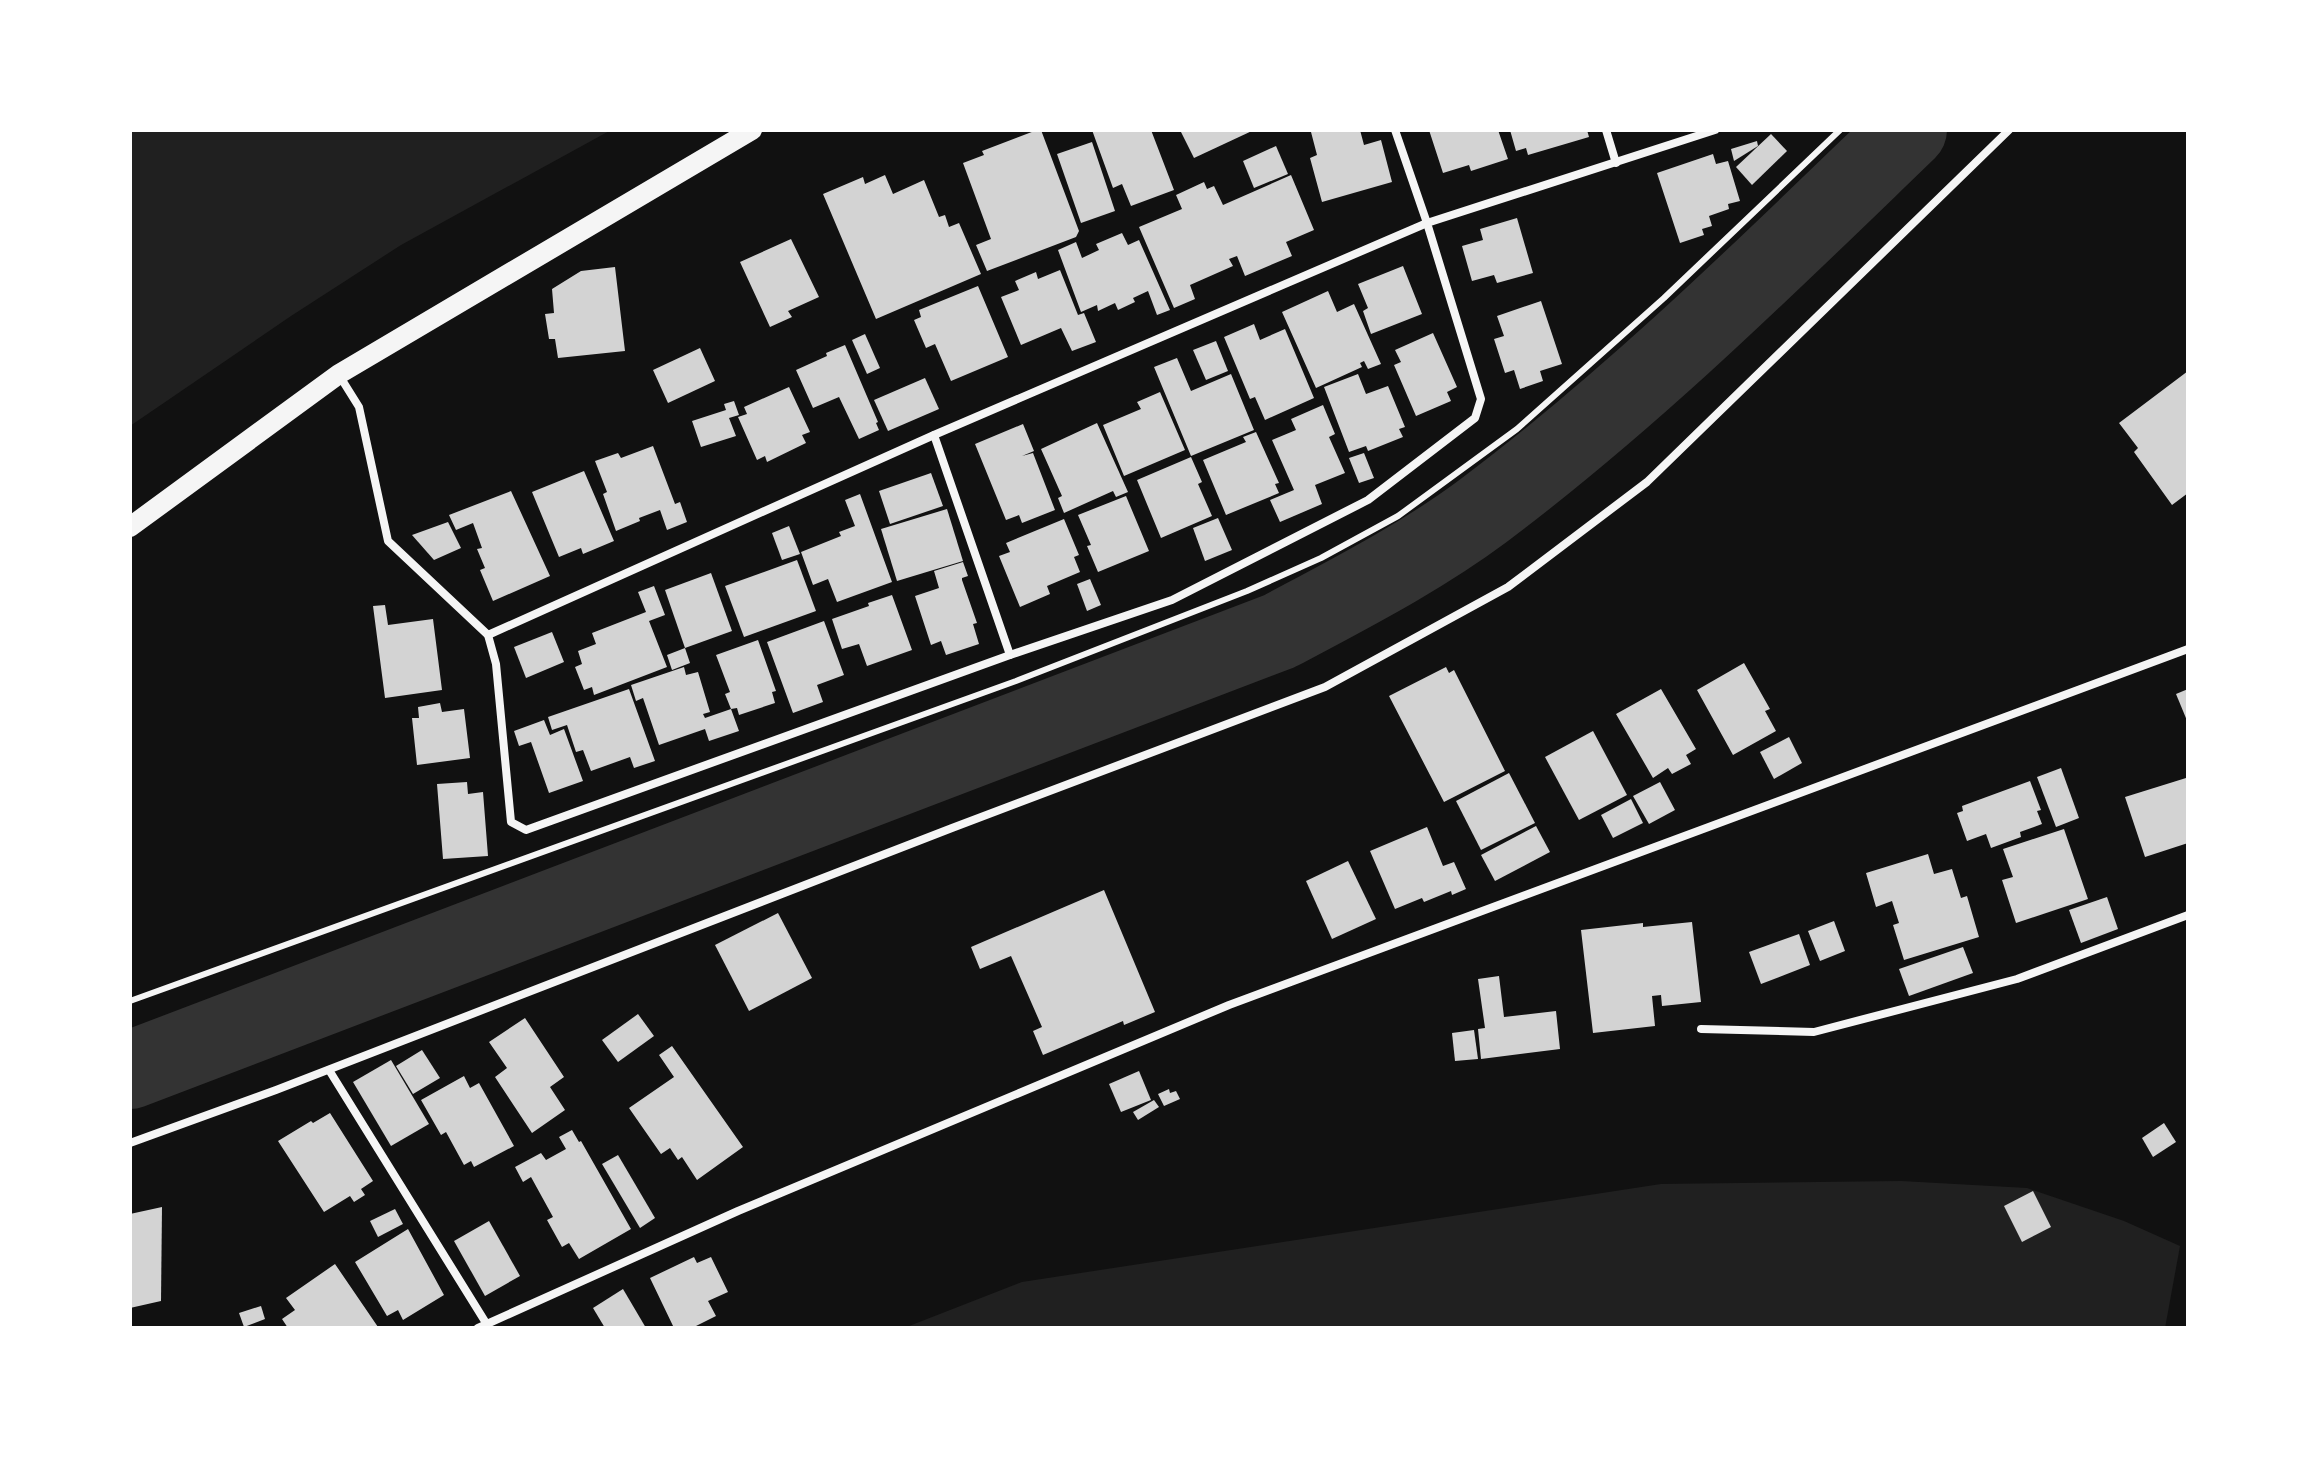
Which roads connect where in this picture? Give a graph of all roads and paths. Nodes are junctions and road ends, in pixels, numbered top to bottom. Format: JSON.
{"nodes":[{"id":1,"x":752,"y":130,"type":"edge"},
{"id":2,"x":1395,"y":130,"type":"edge"},
{"id":3,"x":1606,"y":130,"type":"edge"},
{"id":4,"x":1715,"y":130,"type":"edge"},
{"id":5,"x":1840,"y":130,"type":"edge"},
{"id":6,"x":2009,"y":130,"type":"edge"},
{"id":7,"x":1616,"y":163,"type":"junction"},
{"id":8,"x":1427,"y":223,"type":"junction"},
{"id":9,"x":339,"y":374,"type":"junction"},
{"id":10,"x":934,"y":435,"type":"junction"},
{"id":11,"x":130,"y":527,"type":"edge"},
{"id":12,"x":488,"y":635,"type":"junction"},
{"id":13,"x":2188,"y":649,"type":"edge"},
{"id":14,"x":1010,"y":655,"type":"junction"},
{"id":15,"x":2188,"y":915,"type":"edge"},
{"id":16,"x":130,"y":1001,"type":"edge"},
{"id":17,"x":1701,"y":1029,"type":"dead end"},
{"id":18,"x":329,"y":1070,"type":"junction"},
{"id":19,"x":130,"y":1143,"type":"edge"},
{"id":20,"x":482,"y":1326,"type":"edge"}],
"edges":[{"from":1,"to":9,"type":"main road"},
{"from":2,"to":8,"type":"street"},
{"from":3,"to":7,"type":"street"},
{"from":4,"to":7,"type":"street"},
{"from":5,"to":16,"type":"lane"},
{"from":6,"to":18,"type":"street"},
{"from":7,"to":8,"type":"street"},
{"from":8,"to":10,"type":"street"},
{"from":8,"to":14,"type":"street"},
{"from":9,"to":11,"type":"main road"},
{"from":9,"to":12,"type":"street"},
{"from":10,"to":12,"type":"street"},
{"from":10,"to":14,"type":"street"},
{"from":12,"to":14,"type":"street"},
{"from":13,"to":20,"type":"street"},
{"from":15,"to":17,"type":"street"},
{"from":18,"to":19,"type":"street"},
{"from":18,"to":20,"type":"street"}]}
